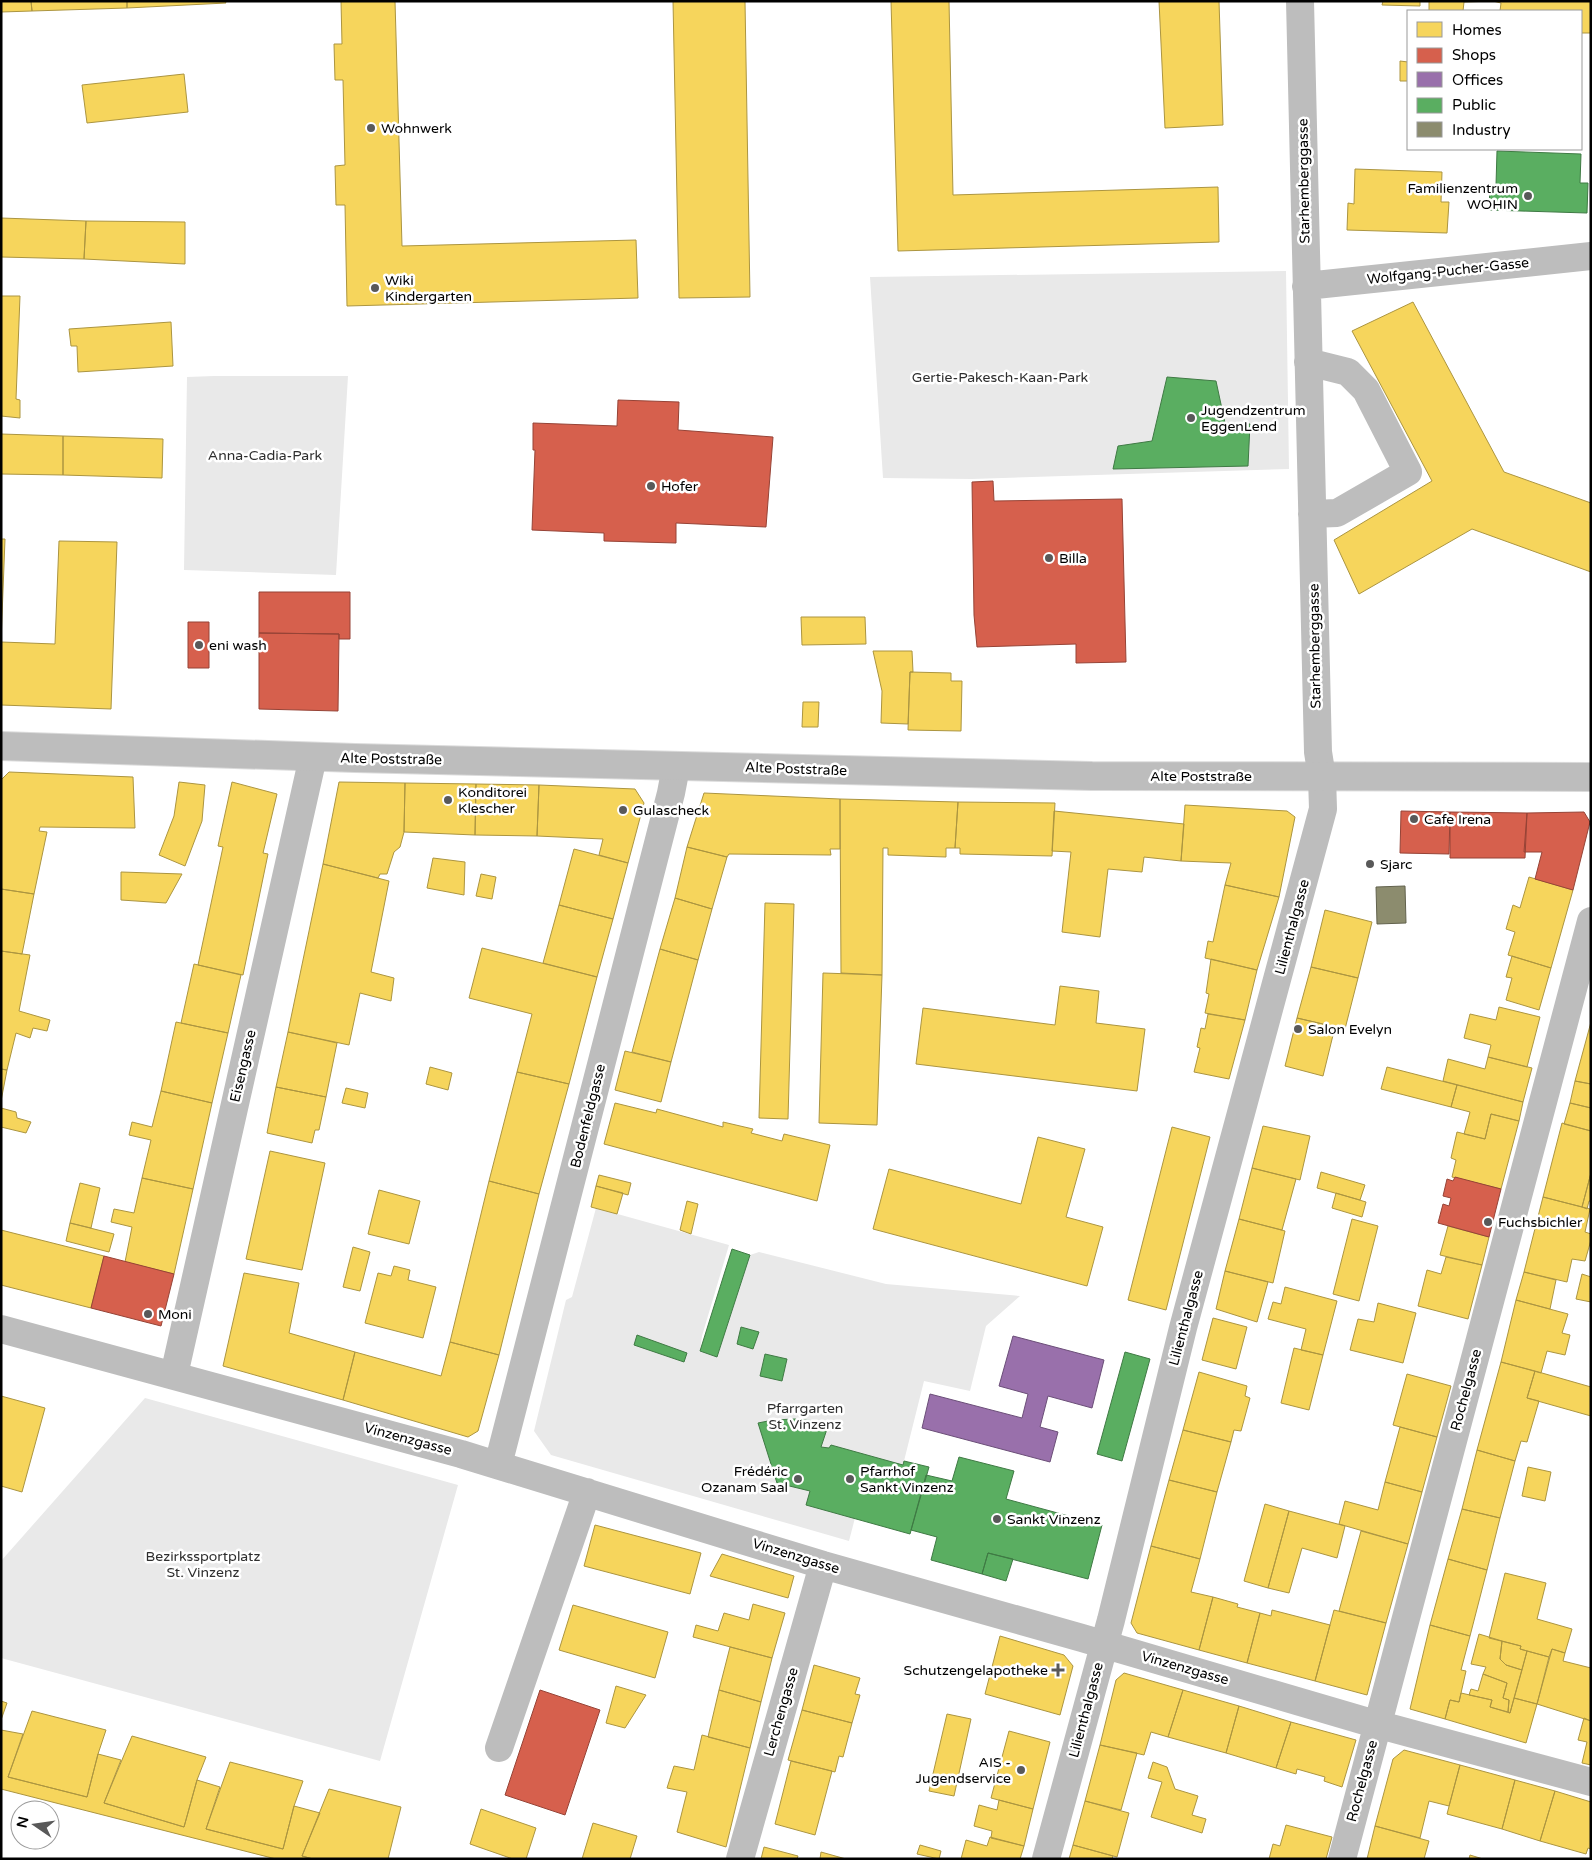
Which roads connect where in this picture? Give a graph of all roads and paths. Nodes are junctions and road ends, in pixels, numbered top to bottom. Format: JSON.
{"nodes":[{"id":1,"x":1300,"y":1,"type":"edge"},
{"id":2,"x":1591,"y":256,"type":"edge"},
{"id":3,"x":1306,"y":286,"type":"junction"},
{"id":4,"x":1308,"y":362,"type":"junction"},
{"id":5,"x":1312,"y":514,"type":"junction"},
{"id":6,"x":1,"y":746,"type":"edge"},
{"id":7,"x":312,"y":757,"type":"junction"},
{"id":8,"x":676,"y":766,"type":"junction"},
{"id":9,"x":1322,"y":777,"type":"junction"},
{"id":10,"x":1591,"y":777,"type":"edge"},
{"id":11,"x":1591,"y":921,"type":"edge"},
{"id":12,"x":1,"y":1329,"type":"edge"},
{"id":13,"x":174,"y":1375,"type":"junction"},
{"id":14,"x":498,"y":1465,"type":"junction"},
{"id":15,"x":587,"y":1492,"type":"junction"},
{"id":16,"x":823,"y":1565,"type":"junction"},
{"id":17,"x":1104,"y":1644,"type":"junction"},
{"id":18,"x":1377,"y":1725,"type":"junction"},
{"id":19,"x":499,"y":1748,"type":"dead end"},
{"id":20,"x":1591,"y":1782,"type":"edge"},
{"id":21,"x":740,"y":1859,"type":"edge"},
{"id":22,"x":1046,"y":1859,"type":"edge"},
{"id":23,"x":1342,"y":1859,"type":"edge"}],
"edges":[{"from":1,"to":3,"type":"street","name":"Starhemberggasse"},
{"from":2,"to":3,"type":"street","name":"Wolfgang-Pucher-Gasse"},
{"from":3,"to":4,"type":"street","name":"Starhemberggasse"},
{"from":4,"to":5,"type":"street","name":"Starhemberggasse"},
{"from":4,"to":5,"type":"street"},
{"from":5,"to":9,"type":"street","name":"Starhemberggasse"},
{"from":6,"to":7,"type":"street","name":"Alte Poststraße"},
{"from":7,"to":8,"type":"street","name":"Alte Poststraße"},
{"from":7,"to":13,"type":"street","name":"Eisengasse"},
{"from":8,"to":9,"type":"street","name":"Alte Poststraße"},
{"from":8,"to":14,"type":"street","name":"Bodenfeldgasse"},
{"from":9,"to":10,"type":"street","name":"Alte Poststraße"},
{"from":9,"to":17,"type":"street","name":"Lilienthalgasse"},
{"from":11,"to":18,"type":"street","name":"Rochelgasse"},
{"from":12,"to":13,"type":"street","name":"Vinzenzgasse"},
{"from":13,"to":14,"type":"street","name":"Vinzenzgasse"},
{"from":14,"to":15,"type":"street","name":"Vinzenzgasse"},
{"from":15,"to":16,"type":"street","name":"Vinzenzgasse"},
{"from":15,"to":19,"type":"street"},
{"from":16,"to":17,"type":"street","name":"Vinzenzgasse"},
{"from":16,"to":21,"type":"street","name":"Lerchengasse"},
{"from":17,"to":18,"type":"street","name":"Vinzenzgasse"},
{"from":17,"to":22,"type":"street","name":"Lilienthalgasse"},
{"from":18,"to":20,"type":"street","name":"Vinzenzgasse"},
{"from":18,"to":23,"type":"street","name":"Rochelgasse"}]}
